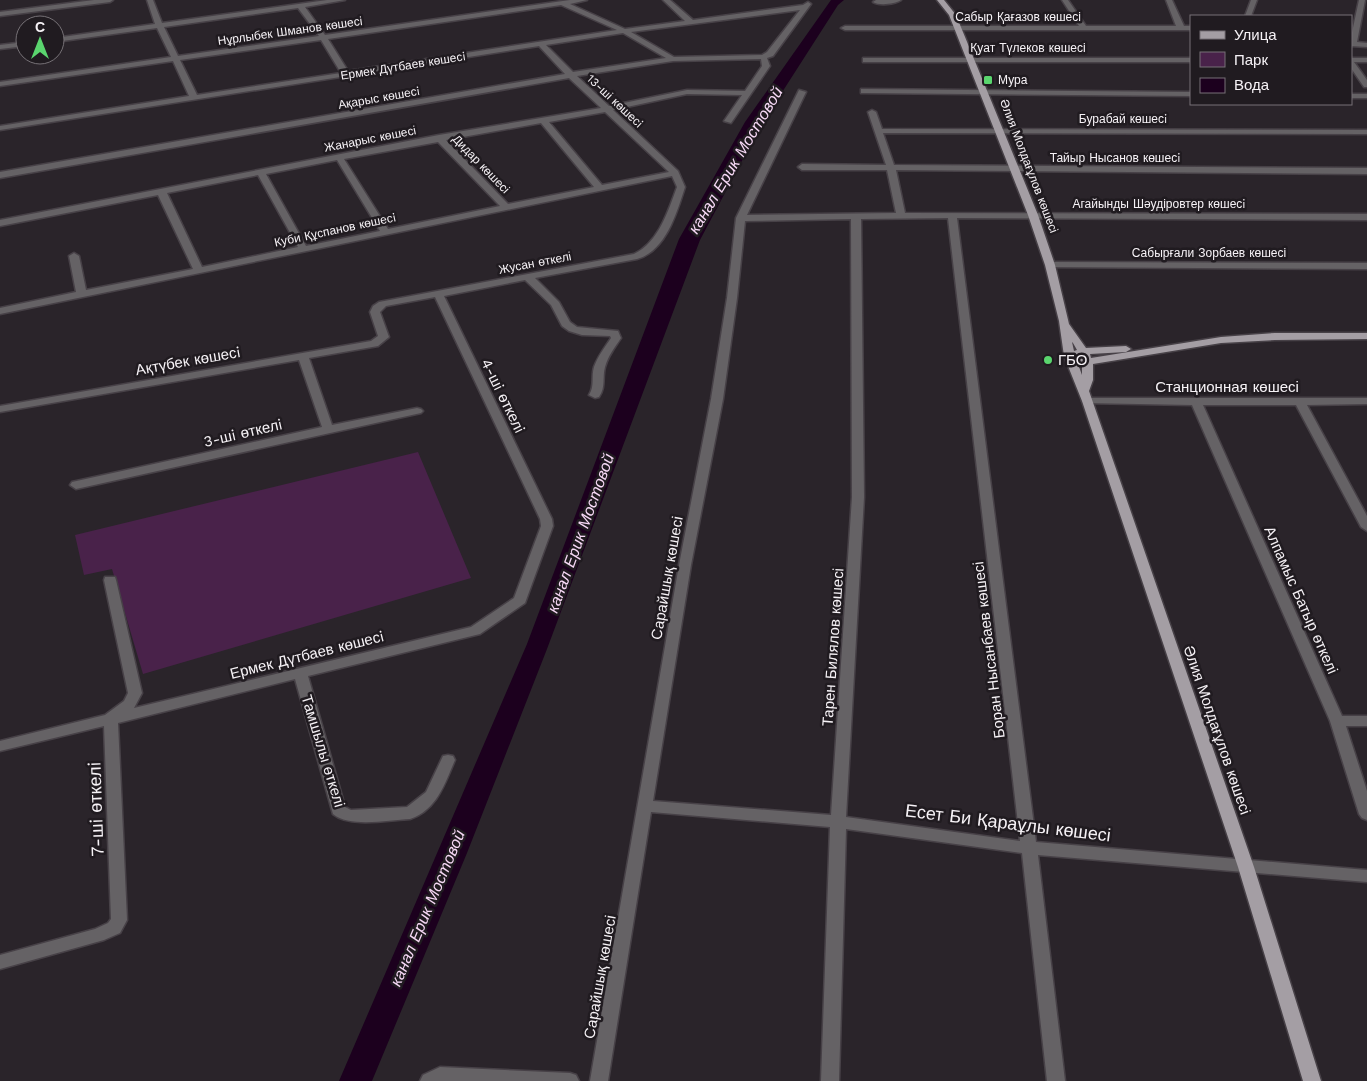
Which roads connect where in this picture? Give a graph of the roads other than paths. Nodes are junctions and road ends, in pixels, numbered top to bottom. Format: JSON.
{"nodes":[{"id":1,"x":110,"y":0,"type":"edge"},
{"id":2,"x":150,"y":0,"type":"edge"},
{"id":3,"x":342,"y":0,"type":"edge"},
{"id":4,"x":553,"y":0,"type":"edge"},
{"id":5,"x":584,"y":0,"type":"edge"},
{"id":6,"x":666,"y":0,"type":"edge"},
{"id":7,"x":898,"y":0,"type":"edge"},
{"id":8,"x":940,"y":0,"type":"edge"},
{"id":9,"x":1065,"y":0,"type":"edge"},
{"id":10,"x":1169,"y":0,"type":"edge"},
{"id":11,"x":1254,"y":0,"type":"edge"},
{"id":12,"x":1362,"y":0,"type":"edge"},
{"id":13,"x":876,"y":2,"type":"dead end"},
{"id":14,"x":562,"y":3,"type":"junction"},
{"id":15,"x":808,"y":4,"type":"edge"},
{"id":16,"x":300,"y":6,"type":"junction"},
{"id":17,"x":0,"y":14,"type":"edge"},
{"id":18,"x":767,"y":14,"type":"junction"},
{"id":19,"x":1248,"y":15,"type":"edge"},
{"id":20,"x":799,"y":17,"type":"junction"},
{"id":21,"x":692,"y":22,"type":"junction"},
{"id":22,"x":158,"y":25,"type":"junction"},
{"id":23,"x":845,"y":28,"type":"dead end"},
{"id":24,"x":958,"y":28,"type":"junction"},
{"id":25,"x":1084,"y":28,"type":"junction"},
{"id":26,"x":1181,"y":28,"type":"junction"},
{"id":27,"x":1190,"y":28,"type":"edge"},
{"id":28,"x":623,"y":32,"type":"junction"},
{"id":29,"x":323,"y":37,"type":"junction"},
{"id":30,"x":65,"y":39,"type":"edge"},
{"id":31,"x":541,"y":44,"type":"junction"},
{"id":32,"x":1352,"y":44,"type":"edge"},
{"id":33,"x":1367,"y":44,"type":"edge"},
{"id":34,"x":15,"y":45,"type":"edge"},
{"id":35,"x":0,"y":47,"type":"edge"},
{"id":36,"x":763,"y":57,"type":"junction"},
{"id":37,"x":177,"y":58,"type":"junction"},
{"id":38,"x":673,"y":59,"type":"junction"},
{"id":39,"x":971,"y":59,"type":"junction"},
{"id":40,"x":866,"y":60,"type":"dead end"},
{"id":41,"x":1190,"y":60,"type":"edge"},
{"id":42,"x":1367,"y":60,"type":"edge"},
{"id":43,"x":1352,"y":62,"type":"edge"},
{"id":44,"x":1352,"y":63,"type":"edge"},
{"id":45,"x":346,"y":74,"type":"junction"},
{"id":46,"x":571,"y":75,"type":"junction"},
{"id":47,"x":0,"y":84,"type":"edge"},
{"id":48,"x":1367,"y":85,"type":"edge"},
{"id":49,"x":864,"y":91,"type":"dead end"},
{"id":50,"x":802,"y":92,"type":"dead end"},
{"id":51,"x":984,"y":92,"type":"junction"},
{"id":52,"x":746,"y":93,"type":"junction"},
{"id":53,"x":1190,"y":94,"type":"edge"},
{"id":54,"x":1352,"y":96,"type":"edge"},
{"id":55,"x":1367,"y":96,"type":"edge"},
{"id":56,"x":194,"y":98,"type":"junction"},
{"id":57,"x":607,"y":109,"type":"junction"},
{"id":58,"x":872,"y":112,"type":"dead end"},
{"id":59,"x":543,"y":120,"type":"junction"},
{"id":60,"x":728,"y":121,"type":"dead end"},
{"id":61,"x":0,"y":128,"type":"edge"},
{"id":62,"x":880,"y":131,"type":"junction"},
{"id":63,"x":1000,"y":131,"type":"junction"},
{"id":64,"x":1367,"y":132,"type":"edge"},
{"id":65,"x":439,"y":138,"type":"junction"},
{"id":66,"x":339,"y":157,"type":"junction"},
{"id":67,"x":802,"y":167,"type":"dead end"},
{"id":68,"x":891,"y":168,"type":"junction"},
{"id":69,"x":1016,"y":170,"type":"junction"},
{"id":70,"x":1367,"y":171,"type":"edge"},
{"id":71,"x":261,"y":173,"type":"junction"},
{"id":72,"x":675,"y":173,"type":"junction"},
{"id":73,"x":0,"y":175,"type":"edge"},
{"id":74,"x":600,"y":188,"type":"junction"},
{"id":75,"x":162,"y":193,"type":"junction"},
{"id":76,"x":506,"y":207,"type":"junction"},
{"id":77,"x":901,"y":215,"type":"junction"},
{"id":78,"x":952,"y":215,"type":"junction"},
{"id":79,"x":856,"y":216,"type":"junction"},
{"id":80,"x":1033,"y":216,"type":"junction"},
{"id":81,"x":1367,"y":217,"type":"edge"},
{"id":82,"x":741,"y":218,"type":"junction"},
{"id":83,"x":0,"y":223,"type":"edge"},
{"id":84,"x":386,"y":233,"type":"junction"},
{"id":85,"x":304,"y":250,"type":"junction"},
{"id":86,"x":74,"y":256,"type":"dead end"},
{"id":87,"x":1050,"y":265,"type":"junction"},
{"id":88,"x":1367,"y":266,"type":"edge"},
{"id":89,"x":199,"y":271,"type":"junction"},
{"id":90,"x":528,"y":277,"type":"junction"},
{"id":91,"x":438,"y":294,"type":"junction"},
{"id":92,"x":82,"y":295,"type":"junction"},
{"id":93,"x":0,"y":311,"type":"edge"},
{"id":94,"x":1064,"y":321,"type":"junction"},
{"id":95,"x":1367,"y":336,"type":"edge"},
{"id":96,"x":380,"y":341,"type":"joint"},
{"id":97,"x":1083,"y":351,"type":"junction"},
{"id":98,"x":1120,"y":353,"type":"junction"},
{"id":99,"x":303,"y":356,"type":"junction"},
{"id":100,"x":1069,"y":356,"type":"junction"},
{"id":101,"x":1088,"y":362,"type":"junction"},
{"id":102,"x":1089,"y":376,"type":"junction"},
{"id":103,"x":595,"y":395,"type":"dead end"},
{"id":104,"x":1086,"y":396,"type":"junction"},
{"id":105,"x":1367,"y":401,"type":"edge"},
{"id":106,"x":1196,"y":402,"type":"junction"},
{"id":107,"x":1300,"y":402,"type":"junction"},
{"id":108,"x":0,"y":410,"type":"edge"},
{"id":109,"x":417,"y":411,"type":"dead end"},
{"id":110,"x":328,"y":429,"type":"junction"},
{"id":111,"x":76,"y":485,"type":"dead end"},
{"id":112,"x":541,"y":510,"type":"joint"},
{"id":113,"x":1367,"y":527,"type":"edge"},
{"id":114,"x":110,"y":580,"type":"dead end"},
{"id":115,"x":300,"y":673,"type":"junction"},
{"id":116,"x":111,"y":718,"type":"junction"},
{"id":117,"x":1337,"y":721,"type":"junction"},
{"id":118,"x":1367,"y":721,"type":"edge"},
{"id":119,"x":0,"y":746,"type":"edge"},
{"id":120,"x":448,"y":760,"type":"dead end"},
{"id":121,"x":645,"y":806,"type":"junction"},
{"id":122,"x":1367,"y":814,"type":"edge"},
{"id":123,"x":838,"y":822,"type":"junction"},
{"id":124,"x":1029,"y":848,"type":"junction"},
{"id":125,"x":1246,"y":867,"type":"junction"},
{"id":126,"x":1367,"y":876,"type":"edge"},
{"id":127,"x":0,"y":962,"type":"edge"},
{"id":128,"x":429,"y":1081,"type":"edge"},
{"id":129,"x":570,"y":1081,"type":"edge"},
{"id":130,"x":599,"y":1081,"type":"edge"},
{"id":131,"x":830,"y":1081,"type":"edge"},
{"id":132,"x":1056,"y":1081,"type":"edge"},
{"id":133,"x":1312,"y":1081,"type":"edge"}],
"edges":[{"from":1,"to":17,"type":"street"},
{"from":2,"to":22,"type":"street"},
{"from":3,"to":16,"type":"street"},
{"from":4,"to":14,"type":"street"},
{"from":5,"to":14,"type":"street","name":"Нұрлыбек Шманов көшесі"},
{"from":6,"to":21,"type":"street"},
{"from":7,"to":13,"type":"street"},
{"from":8,"to":24,"type":"main road","name":"Әлия Молдағұлов көшесі"},
{"from":9,"to":25,"type":"street"},
{"from":10,"to":26,"type":"street"},
{"from":11,"to":19,"type":"street"},
{"from":12,"to":32,"type":"street"},
{"from":14,"to":28,"type":"street"},
{"from":14,"to":29,"type":"street","name":"Нұрлыбек Шманов көшесі"},
{"from":15,"to":18,"type":"street","name":"Ермек Дүтбаев көшесi"},
{"from":15,"to":20,"type":"street"},
{"from":16,"to":22,"type":"street"},
{"from":16,"to":29,"type":"street"},
{"from":18,"to":20,"type":"street"},
{"from":18,"to":21,"type":"street","name":"Ермек Дүтбаев көшесi"},
{"from":20,"to":36,"type":"street"},
{"from":21,"to":28,"type":"street","name":"Ермек Дүтбаев көшесi"},
{"from":22,"to":30,"type":"street"},
{"from":22,"to":37,"type":"street"},
{"from":23,"to":24,"type":"street","name":"Сабыр Қағазов көшесі"},
{"from":24,"to":25,"type":"street","name":"Сабыр Қағазов көшесі"},
{"from":24,"to":39,"type":"main road","name":"Әлия Молдағұлов көшесі"},
{"from":25,"to":26,"type":"street","name":"Сабыр Қағазов көшесі"},
{"from":26,"to":27,"type":"street","name":"Сабыр Қағазов көшесі"},
{"from":28,"to":31,"type":"street","name":"Ермек Дүтбаев көшесi"},
{"from":28,"to":38,"type":"street"},
{"from":29,"to":37,"type":"street","name":"Нұрлыбек Шманов көшесі"},
{"from":29,"to":45,"type":"street"},
{"from":31,"to":45,"type":"street","name":"Ермек Дүтбаев көшесi"},
{"from":31,"to":46,"type":"street","name":"13-ші көшесi"},
{"from":32,"to":33,"type":"street"},
{"from":34,"to":35,"type":"street"},
{"from":36,"to":38,"type":"street","name":"Ақарыс көшесi"},
{"from":36,"to":52,"type":"street"},
{"from":37,"to":47,"type":"street","name":"Нұрлыбек Шманов көшесі"},
{"from":37,"to":56,"type":"street"},
{"from":38,"to":46,"type":"street","name":"Ақарыс көшесi"},
{"from":39,"to":40,"type":"street","name":"Қуат Түлеков көшесі"},
{"from":39,"to":41,"type":"street","name":"Қуат Түлеков көшесі"},
{"from":39,"to":51,"type":"main road","name":"Әлия Молдағұлов көшесі"},
{"from":42,"to":43,"type":"street"},
{"from":44,"to":48,"type":"street"},
{"from":45,"to":56,"type":"street","name":"Ермек Дүтбаев көшесi"},
{"from":46,"to":57,"type":"street","name":"13-ші көшесi"},
{"from":46,"to":73,"type":"street","name":"Ақарыс көшесi"},
{"from":49,"to":51,"type":"street"},
{"from":50,"to":82,"type":"street","name":"Сарайшық көшесі"},
{"from":51,"to":53,"type":"street"},
{"from":51,"to":63,"type":"main road","name":"Әлия Молдағұлов көшесі"},
{"from":52,"to":57,"type":"street","name":"Жанарыс көшесі"},
{"from":52,"to":60,"type":"street"},
{"from":54,"to":55,"type":"street"},
{"from":56,"to":61,"type":"street","name":"Ермек Дүтбаев көшесi"},
{"from":57,"to":59,"type":"street","name":"Жанарыс көшесі"},
{"from":57,"to":72,"type":"street","name":"13-ші көшесi"},
{"from":58,"to":62,"type":"street"},
{"from":59,"to":65,"type":"street","name":"Жанарыс көшесі"},
{"from":59,"to":74,"type":"street"},
{"from":62,"to":63,"type":"street","name":"Бурабай көшесi"},
{"from":62,"to":68,"type":"street"},
{"from":63,"to":64,"type":"street","name":"Бурабай көшесi"},
{"from":63,"to":69,"type":"main road","name":"Әлия Молдағұлов көшесі"},
{"from":65,"to":66,"type":"street","name":"Жанарыс көшесі"},
{"from":65,"to":76,"type":"street","name":"Дидар көшесі"},
{"from":66,"to":71,"type":"street","name":"Жанарыс көшесі"},
{"from":66,"to":84,"type":"street"},
{"from":67,"to":68,"type":"street","name":"Тайыр Нысанов көшесi"},
{"from":68,"to":69,"type":"street","name":"Тайыр Нысанов көшесi"},
{"from":68,"to":77,"type":"street"},
{"from":69,"to":70,"type":"street","name":"Тайыр Нысанов көшесi"},
{"from":69,"to":80,"type":"main road","name":"Әлия Молдағұлов көшесі"},
{"from":71,"to":75,"type":"street","name":"Жанарыс көшесі"},
{"from":71,"to":85,"type":"street"},
{"from":72,"to":74,"type":"street","name":"Куби Құспанов көшесi"},
{"from":72,"to":90,"type":"street","name":"Жусан өткелі"},
{"from":74,"to":76,"type":"street","name":"Куби Құспанов көшесi"},
{"from":75,"to":83,"type":"street","name":"Жанарыс көшесі"},
{"from":75,"to":89,"type":"street"},
{"from":76,"to":84,"type":"street","name":"Куби Құспанов көшесi"},
{"from":77,"to":78,"type":"street","name":"Агайынды Шәудіровтер көшесi"},
{"from":77,"to":79,"type":"street","name":"Агайынды Шәудіровтер көшесi"},
{"from":78,"to":80,"type":"street","name":"Агайынды Шәудіровтер көшесi"},
{"from":78,"to":124,"type":"street","name":"Боран Нысанбаев көшесі"},
{"from":79,"to":82,"type":"street","name":"Агайынды Шәудіровтер көшесi"},
{"from":79,"to":123,"type":"street","name":"Тарен Билялов көшесі"},
{"from":80,"to":81,"type":"street","name":"Агайынды Шәудіровтер көшесi"},
{"from":80,"to":87,"type":"main road","name":"Әлия Молдағұлов көшесі"},
{"from":82,"to":121,"type":"street","name":"Сарайшық көшесі"},
{"from":84,"to":85,"type":"street","name":"Куби Құспанов көшесi"},
{"from":85,"to":89,"type":"street","name":"Куби Құспанов көшесi"},
{"from":86,"to":92,"type":"street"},
{"from":87,"to":88,"type":"street","name":"Сабырғали Зорбаев көшесі"},
{"from":87,"to":94,"type":"main road","name":"Әлия Молдағұлов көшесі"},
{"from":89,"to":92,"type":"street","name":"Куби Құспанов көшесi"},
{"from":90,"to":91,"type":"street","name":"Жусан өткелі"},
{"from":90,"to":103,"type":"street"},
{"from":91,"to":96,"type":"street","name":"Жусан өткелі"},
{"from":91,"to":112,"type":"street","name":"4-шi өткелi"},
{"from":92,"to":93,"type":"street","name":"Куби Құспанов көшесi"},
{"from":94,"to":97,"type":"main road","name":"Әлия Молдағұлов көшесі"},
{"from":94,"to":98,"type":"main road"},
{"from":94,"to":100,"type":"main road","name":"Әлия Молдағұлов көшесі"},
{"from":95,"to":98,"type":"main road"},
{"from":96,"to":99,"type":"street","name":"Ақтүбек көшесi"},
{"from":97,"to":98,"type":"main road"},
{"from":97,"to":100,"type":"main road"},
{"from":97,"to":101,"type":"main road","name":"Әлия Молдағұлов көшесі"},
{"from":98,"to":101,"type":"main road"},
{"from":98,"to":102,"type":"main road"},
{"from":99,"to":108,"type":"street","name":"Ақтүбек көшесi"},
{"from":99,"to":110,"type":"street"},
{"from":100,"to":101,"type":"main road"},
{"from":100,"to":104,"type":"main road","name":"Әлия Молдағұлов көшесі"},
{"from":101,"to":102,"type":"main road","name":"Әлия Молдағұлов көшесі"},
{"from":102,"to":104,"type":"main road","name":"Әлия Молдағұлов көшесі"},
{"from":104,"to":106,"type":"street","name":"Станционная көшесі"},
{"from":104,"to":125,"type":"main road","name":"Әлия Молдағұлов көшесі"},
{"from":105,"to":107,"type":"street","name":"Станционная көшесі"},
{"from":106,"to":107,"type":"street","name":"Станционная көшесі"},
{"from":106,"to":117,"type":"street","name":"Алпамыс Батыр өткелі"},
{"from":107,"to":113,"type":"street"},
{"from":109,"to":110,"type":"street","name":"3-шi өткелi"},
{"from":110,"to":111,"type":"street","name":"3-шi өткелi"},
{"from":112,"to":115,"type":"street","name":"Ермек Дүтбаев көшесi"},
{"from":114,"to":116,"type":"street"},
{"from":115,"to":116,"type":"street","name":"Ермек Дүтбаев көшесi"},
{"from":115,"to":120,"type":"street","name":"Тамшылы өткелі"},
{"from":116,"to":119,"type":"street","name":"Ермек Дүтбаев көшесi"},
{"from":116,"to":127,"type":"street","name":"7-шi өткелi"},
{"from":117,"to":118,"type":"street"},
{"from":117,"to":122,"type":"street","name":"Алпамыс Батыр өткелі"},
{"from":121,"to":123,"type":"street","name":"Есет Би Қараұлы көшесі"},
{"from":121,"to":130,"type":"street","name":"Сарайшық көшесі"},
{"from":123,"to":124,"type":"street","name":"Есет Би Қараұлы көшесі"},
{"from":123,"to":131,"type":"street","name":"Тарен Билялов көшесі"},
{"from":124,"to":125,"type":"street","name":"Есет Би Қараұлы көшесі"},
{"from":124,"to":132,"type":"street","name":"Боран Нысанбаев көшесі"},
{"from":125,"to":126,"type":"street","name":"Есет Би Қараұлы көшесі"},
{"from":125,"to":133,"type":"main road","name":"Әлия Молдағұлов көшесі"},
{"from":128,"to":129,"type":"street"}]}
